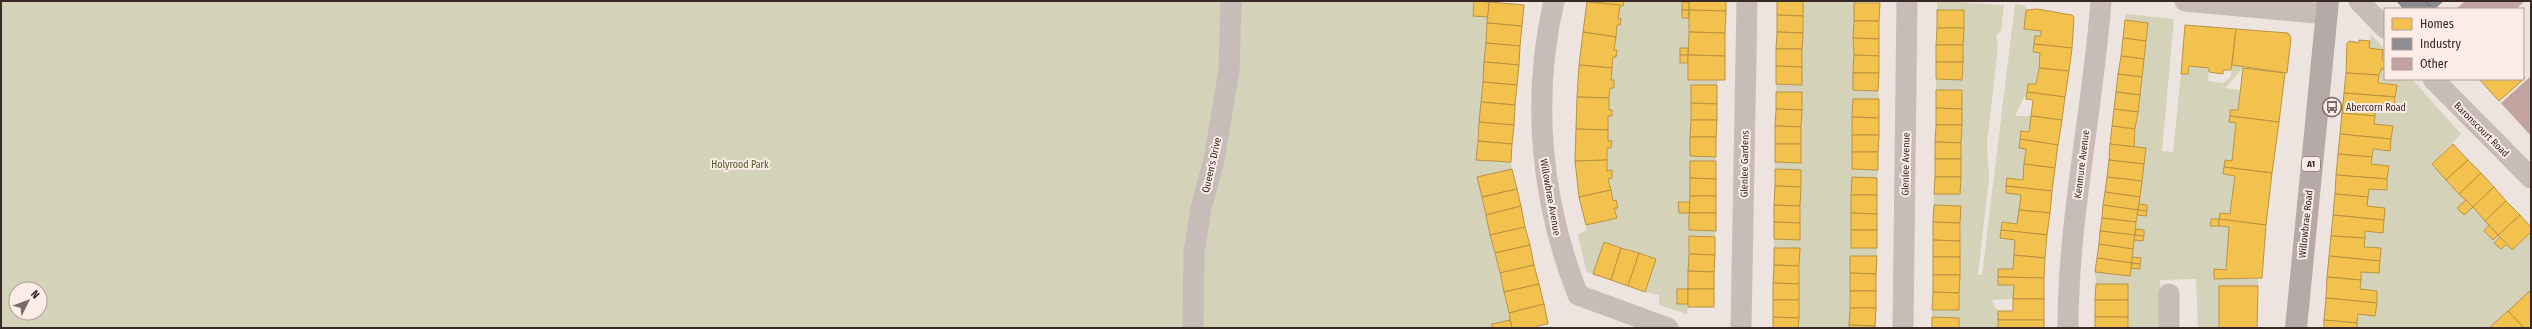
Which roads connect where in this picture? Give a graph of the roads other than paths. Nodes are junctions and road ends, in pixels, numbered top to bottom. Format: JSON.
{"nodes":[{"id":1,"x":1231,"y":1,"type":"edge"},
{"id":2,"x":1554,"y":1,"type":"edge"},
{"id":3,"x":1747,"y":1,"type":"edge"},
{"id":4,"x":1907,"y":1,"type":"edge"},
{"id":5,"x":2101,"y":1,"type":"edge"},
{"id":6,"x":2185,"y":1,"type":"edge"},
{"id":7,"x":2359,"y":1,"type":"edge"},
{"id":8,"x":2327,"y":8,"type":"edge"},
{"id":9,"x":2384,"y":27,"type":"edge"},
{"id":10,"x":2434,"y":80,"type":"edge"},
{"id":11,"x":2531,"y":178,"type":"edge"},
{"id":12,"x":2169,"y":294,"type":"dead end"},
{"id":13,"x":1645,"y":324,"type":"edge"},
{"id":14,"x":1193,"y":328,"type":"edge"},
{"id":15,"x":1668,"y":328,"type":"edge"},
{"id":16,"x":1741,"y":328,"type":"edge"},
{"id":17,"x":1903,"y":328,"type":"edge"},
{"id":18,"x":2068,"y":328,"type":"edge"},
{"id":19,"x":2169,"y":328,"type":"edge"},
{"id":20,"x":2296,"y":328,"type":"edge"}],
"edges":[{"from":1,"to":14,"type":"street","name":"Queen's Drive"},
{"from":2,"to":13,"type":"street","name":"Willowbrae Avenue"},
{"from":3,"to":16,"type":"street","name":"Glenlee Gardens"},
{"from":4,"to":17,"type":"street","name":"Glenlee Avenue"},
{"from":5,"to":18,"type":"street","name":"Kenmure Avenue"},
{"from":6,"to":8,"type":"street"},
{"from":7,"to":9,"type":"street"},
{"from":8,"to":20,"type":"main road","name":"Willowbrae Road","number":"A1"},
{"from":10,"to":11,"type":"street","name":"Baronscourt Road"},
{"from":12,"to":19,"type":"street"},
{"from":13,"to":15,"type":"street","name":"Willowbrae Avenue"}]}
